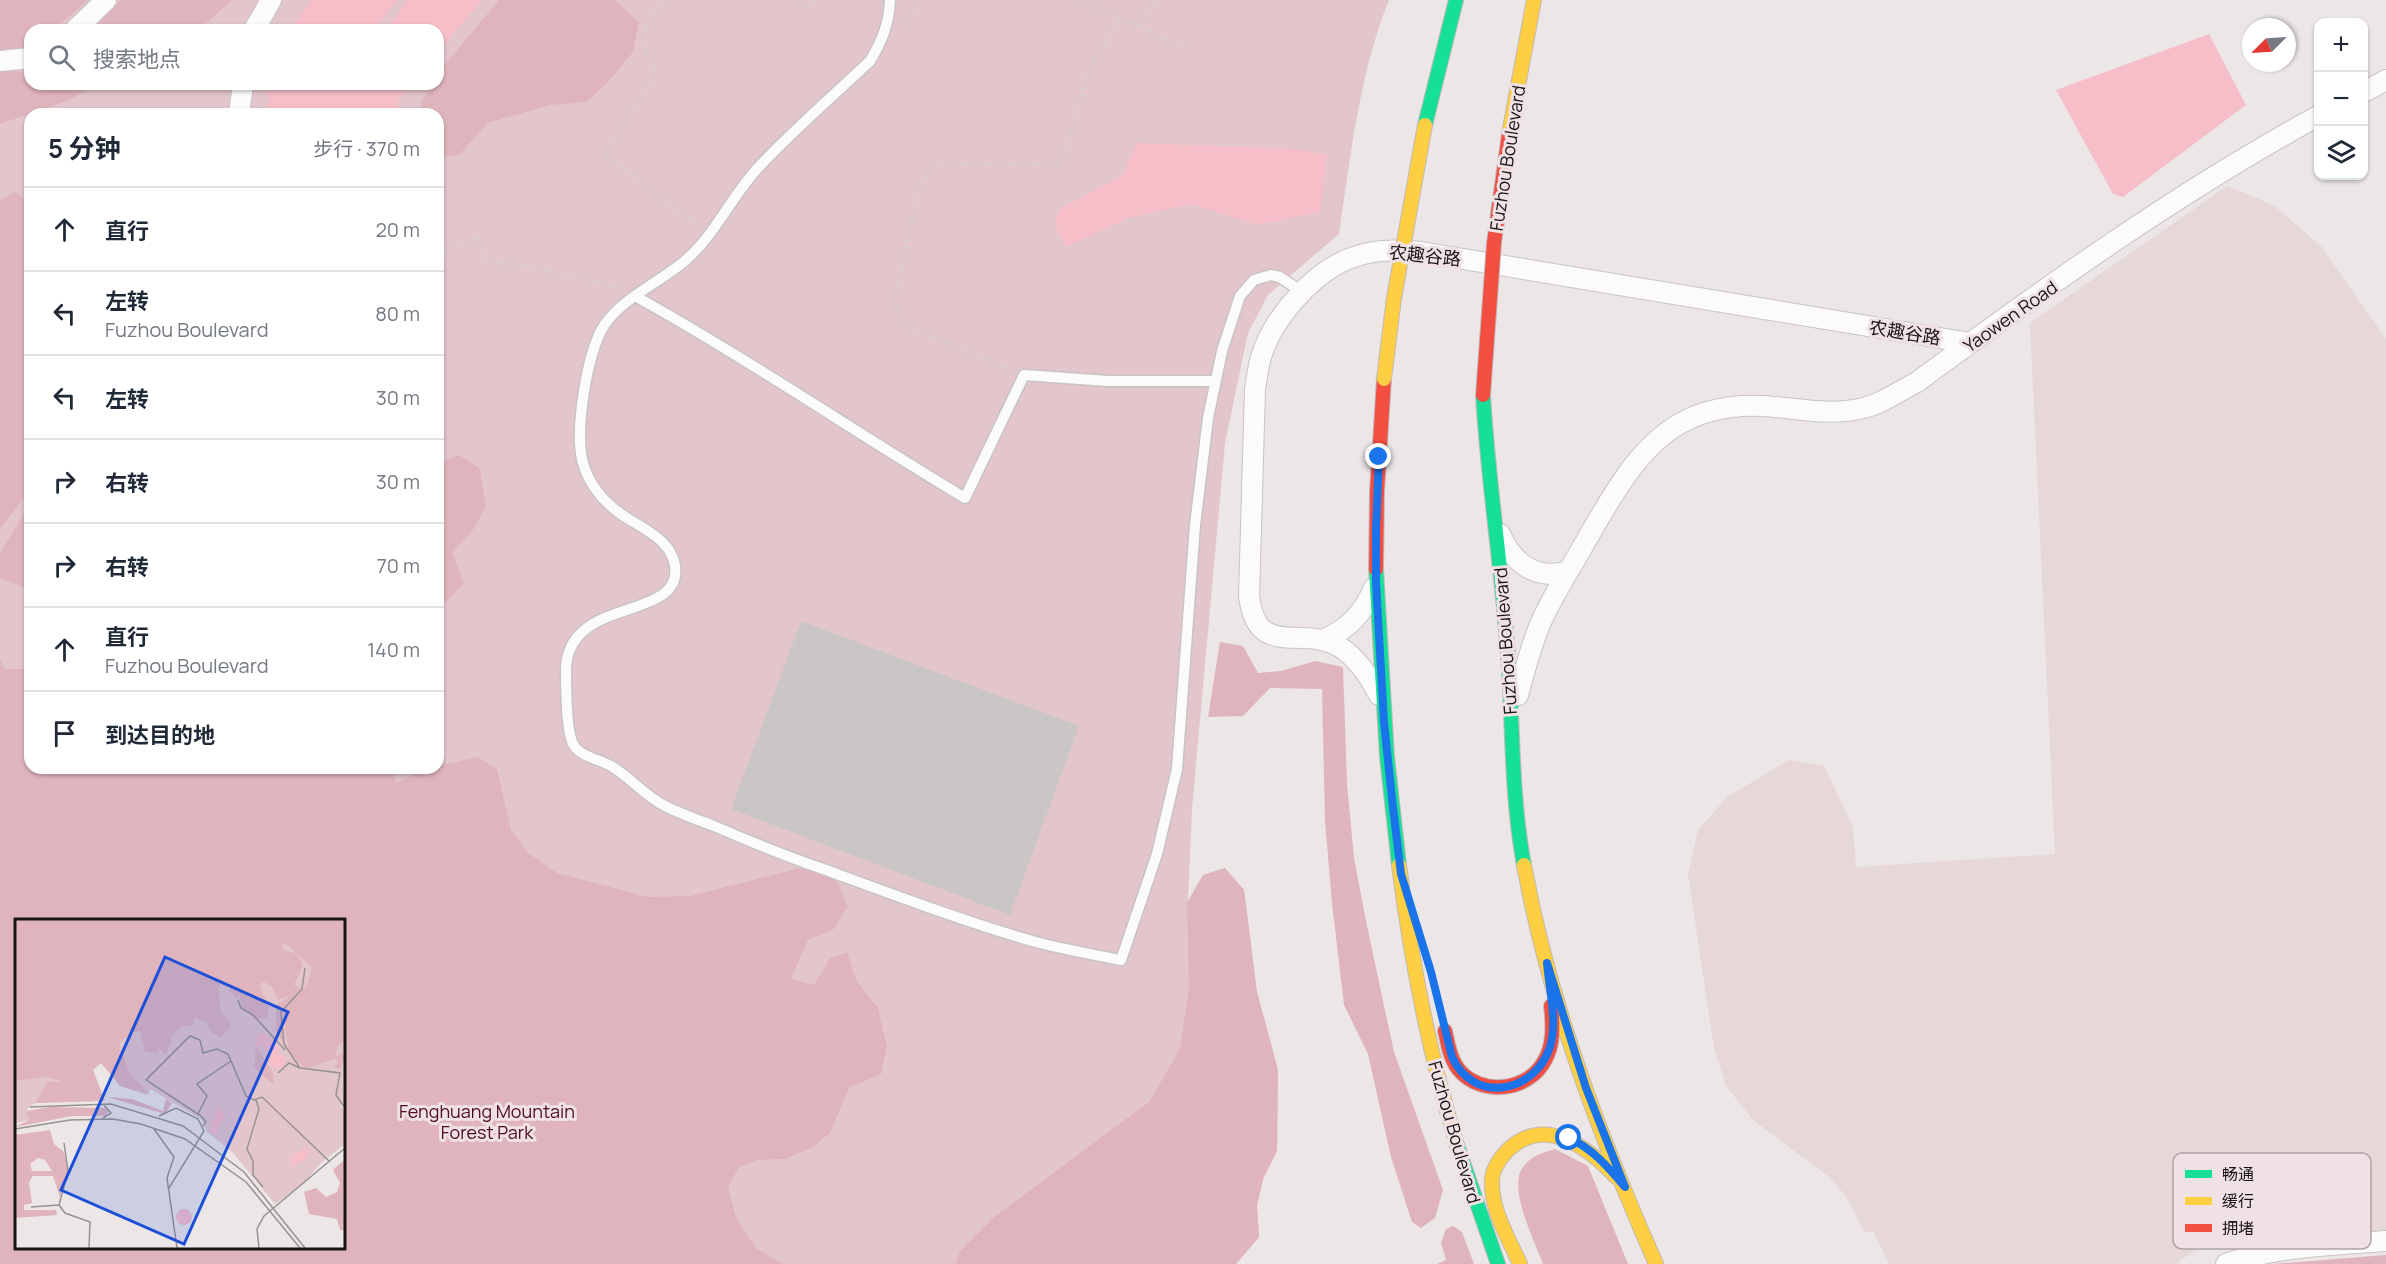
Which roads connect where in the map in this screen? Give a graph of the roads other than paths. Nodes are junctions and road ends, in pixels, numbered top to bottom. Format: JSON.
{"nodes":[{"id":1,"x":106,"y":0,"type":"edge"},
{"id":2,"x":271,"y":0,"type":"edge"},
{"id":3,"x":890,"y":0,"type":"edge"},
{"id":4,"x":1456,"y":0,"type":"edge"},
{"id":5,"x":1534,"y":0,"type":"edge"},
{"id":6,"x":81,"y":24,"type":"edge"},
{"id":7,"x":257,"y":24,"type":"edge"},
{"id":8,"x":24,"y":59,"type":"edge"},
{"id":9,"x":0,"y":61,"type":"edge"},
{"id":10,"x":2386,"y":80,"type":"edge"},
{"id":11,"x":242,"y":90,"type":"edge"},
{"id":12,"x":2368,"y":90,"type":"edge"},
{"id":13,"x":240,"y":108,"type":"edge"},
{"id":14,"x":2314,"y":119,"type":"edge"},
{"id":15,"x":1302,"y":292,"type":"junction"},
{"id":16,"x":635,"y":296,"type":"junction"},
{"id":17,"x":1970,"y":343,"type":"junction"},
{"id":18,"x":1215,"y":381,"type":"junction"},
{"id":19,"x":1494,"y":521,"type":"junction"},
{"id":20,"x":1568,"y":571,"type":"junction"},
{"id":21,"x":1376,"y":582,"type":"junction"},
{"id":22,"x":1323,"y":640,"type":"junction"},
{"id":23,"x":1383,"y":704,"type":"junction"},
{"id":24,"x":1511,"y":720,"type":"junction"},
{"id":25,"x":1401,"y":874,"type":"junction"},
{"id":26,"x":1428,"y":961,"type":"dead end"},
{"id":27,"x":1547,"y":963,"type":"junction"},
{"id":28,"x":1442,"y":1016,"type":"dead end"},
{"id":29,"x":1625,"y":1187,"type":"junction"},
{"id":30,"x":2386,"y":1241,"type":"edge"},
{"id":31,"x":2371,"y":1242,"type":"edge"},
{"id":32,"x":2288,"y":1249,"type":"edge"},
{"id":33,"x":1498,"y":1264,"type":"edge"},
{"id":34,"x":1520,"y":1264,"type":"edge"},
{"id":35,"x":1656,"y":1264,"type":"edge"},
{"id":36,"x":2226,"y":1264,"type":"edge"}],
"edges":[{"from":1,"to":6,"type":"street"},
{"from":2,"to":7,"type":"street"},
{"from":3,"to":16,"type":"lane"},
{"from":4,"to":21,"type":"main road","name":"Fuzhou Boulevard","bridge":true},
{"from":5,"to":19,"type":"main road","name":"Fuzhou Boulevard","bridge":true},
{"from":8,"to":9,"type":"street"},
{"from":10,"to":12,"type":"street"},
{"from":11,"to":13,"type":"street"},
{"from":14,"to":17,"type":"street","name":"Yaowen Road"},
{"from":15,"to":17,"type":"street","name":"农趣谷路"},
{"from":15,"to":18,"type":"lane"},
{"from":15,"to":22,"type":"street","name":"农趣谷路"},
{"from":16,"to":18,"type":"lane"},
{"from":16,"to":18,"type":"lane"},
{"from":17,"to":20,"type":"street","name":"Yaowen Road"},
{"from":19,"to":20,"type":"street"},
{"from":19,"to":24,"type":"main road","name":"Fuzhou Boulevard"},
{"from":20,"to":24,"type":"street","name":"Yaowen Road"},
{"from":21,"to":22,"type":"street"},
{"from":21,"to":23,"type":"main road","name":"Fuzhou Boulevard"},
{"from":22,"to":23,"type":"street"},
{"from":23,"to":25,"type":"main road","name":"Fuzhou Boulevard"},
{"from":24,"to":27,"type":"main road","name":"Fuzhou Boulevard"},
{"from":25,"to":26,"type":"main road"},
{"from":25,"to":33,"type":"main road","name":"Fuzhou Boulevard"},
{"from":27,"to":28,"type":"main road"},
{"from":27,"to":29,"type":"main road","name":"Fuzhou Boulevard"},
{"from":29,"to":34,"type":"main road"},
{"from":29,"to":35,"type":"main road","name":"Fuzhou Boulevard"},
{"from":30,"to":31,"type":"street"},
{"from":32,"to":36,"type":"street"}]}
